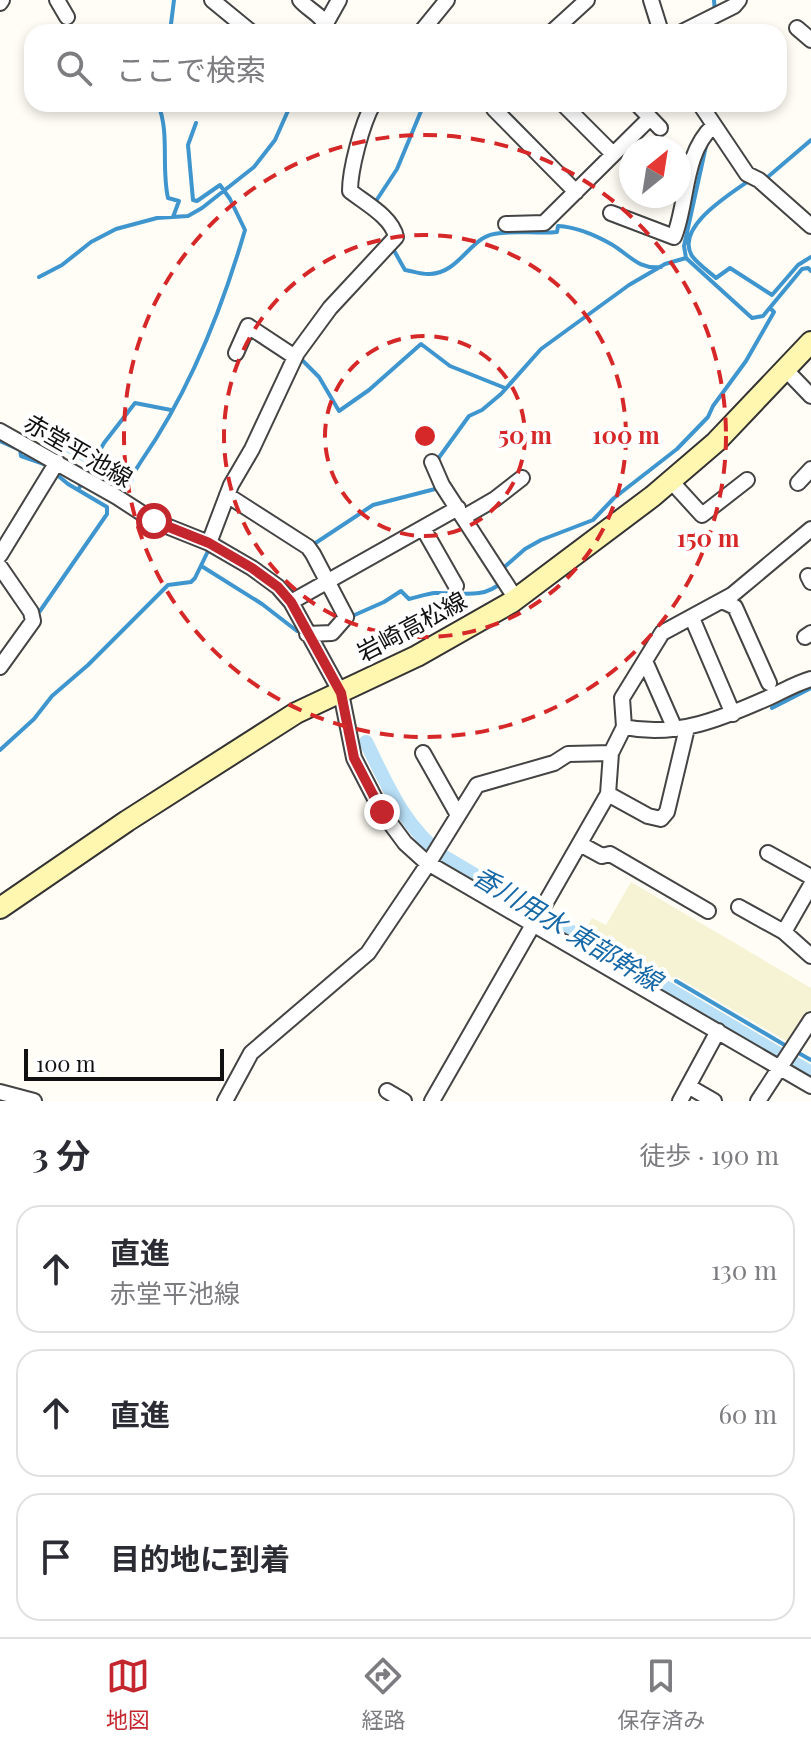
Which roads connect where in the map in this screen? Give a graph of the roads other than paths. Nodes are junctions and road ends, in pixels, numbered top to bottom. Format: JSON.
{"nodes":[{"id":1,"x":57,"y":0,"type":"edge"},
{"id":2,"x":212,"y":0,"type":"edge"},
{"id":3,"x":300,"y":0,"type":"edge"},
{"id":4,"x":339,"y":0,"type":"edge"},
{"id":5,"x":447,"y":0,"type":"edge"},
{"id":6,"x":587,"y":0,"type":"edge"},
{"id":7,"x":651,"y":0,"type":"edge"},
{"id":8,"x":739,"y":0,"type":"edge"},
{"id":9,"x":67,"y":17,"type":"dead end"},
{"id":10,"x":241,"y":24,"type":"edge"},
{"id":11,"x":324,"y":24,"type":"edge"},
{"id":12,"x":329,"y":24,"type":"edge"},
{"id":13,"x":428,"y":24,"type":"edge"},
{"id":14,"x":565,"y":24,"type":"edge"},
{"id":15,"x":658,"y":24,"type":"edge"},
{"id":16,"x":698,"y":24,"type":"edge"},
{"id":17,"x":797,"y":28,"type":"dead end"},
{"id":18,"x":811,"y":40,"type":"edge"},
{"id":19,"x":370,"y":112,"type":"edge"},
{"id":20,"x":497,"y":112,"type":"edge"},
{"id":21,"x":571,"y":112,"type":"edge"},
{"id":22,"x":645,"y":112,"type":"edge"},
{"id":23,"x":705,"y":112,"type":"edge"},
{"id":24,"x":713,"y":126,"type":"junction"},
{"id":25,"x":613,"y":154,"type":"junction"},
{"id":26,"x":691,"y":164,"type":"edge"},
{"id":27,"x":576,"y":192,"type":"junction"},
{"id":28,"x":680,"y":208,"type":"edge"},
{"id":29,"x":611,"y":213,"type":"dead end"},
{"id":30,"x":506,"y":224,"type":"dead end"},
{"id":31,"x":811,"y":226,"type":"edge"},
{"id":32,"x":811,"y":342,"type":"edge"},
{"id":33,"x":236,"y":353,"type":"dead end"},
{"id":34,"x":295,"y":357,"type":"junction"},
{"id":35,"x":786,"y":370,"type":"junction"},
{"id":36,"x":811,"y":396,"type":"edge"},
{"id":37,"x":0,"y":431,"type":"edge"},
{"id":38,"x":57,"y":462,"type":"junction"},
{"id":39,"x":432,"y":462,"type":"dead end"},
{"id":40,"x":811,"y":469,"type":"edge"},
{"id":41,"x":522,"y":478,"type":"dead end"},
{"id":42,"x":747,"y":480,"type":"dead end"},
{"id":43,"x":671,"y":481,"type":"junction"},
{"id":44,"x":798,"y":483,"type":"dead end"},
{"id":45,"x":227,"y":495,"type":"junction"},
{"id":46,"x":461,"y":513,"type":"junction"},
{"id":47,"x":423,"y":528,"type":"junction"},
{"id":48,"x":811,"y":529,"type":"edge"},
{"id":49,"x":209,"y":543,"type":"junction"},
{"id":50,"x":0,"y":555,"type":"edge"},
{"id":51,"x":0,"y":567,"type":"edge"},
{"id":52,"x":328,"y":582,"type":"junction"},
{"id":53,"x":456,"y":586,"type":"dead end"},
{"id":54,"x":516,"y":599,"type":"junction"},
{"id":55,"x":722,"y":601,"type":"junction"},
{"id":56,"x":291,"y":602,"type":"junction"},
{"id":57,"x":692,"y":618,"type":"junction"},
{"id":58,"x":307,"y":634,"type":"junction"},
{"id":59,"x":645,"y":661,"type":"junction"},
{"id":60,"x":0,"y":667,"type":"edge"},
{"id":61,"x":811,"y":679,"type":"edge"},
{"id":62,"x":769,"y":683,"type":"dead end"},
{"id":63,"x":341,"y":693,"type":"junction"},
{"id":64,"x":733,"y":714,"type":"junction"},
{"id":65,"x":624,"y":727,"type":"junction"},
{"id":66,"x":681,"y":729,"type":"junction"},
{"id":67,"x":423,"y":753,"type":"dead end"},
{"id":68,"x":611,"y":753,"type":"junction"},
{"id":69,"x":608,"y":794,"type":"junction"},
{"id":70,"x":458,"y":815,"type":"junction"},
{"id":71,"x":580,"y":844,"type":"junction"},
{"id":72,"x":768,"y":853,"type":"dead end"},
{"id":73,"x":433,"y":856,"type":"junction"},
{"id":74,"x":811,"y":877,"type":"edge"},
{"id":75,"x":811,"y":885,"type":"edge"},
{"id":76,"x":739,"y":907,"type":"dead end"},
{"id":77,"x":0,"y":908,"type":"edge"},
{"id":78,"x":708,"y":911,"type":"dead end"},
{"id":79,"x":539,"y":917,"type":"junction"},
{"id":80,"x":784,"y":932,"type":"junction"},
{"id":81,"x":811,"y":956,"type":"edge"},
{"id":82,"x":811,"y":1020,"type":"edge"},
{"id":83,"x":718,"y":1031,"type":"junction"},
{"id":84,"x":779,"y":1067,"type":"junction"},
{"id":85,"x":688,"y":1086,"type":"junction"},
{"id":86,"x":811,"y":1086,"type":"edge"},
{"id":87,"x":387,"y":1091,"type":"dead end"},
{"id":88,"x":0,"y":1092,"type":"edge"},
{"id":89,"x":34,"y":1101,"type":"edge"},
{"id":90,"x":225,"y":1101,"type":"edge"},
{"id":91,"x":404,"y":1101,"type":"edge"},
{"id":92,"x":432,"y":1101,"type":"edge"},
{"id":93,"x":680,"y":1101,"type":"edge"},
{"id":94,"x":714,"y":1101,"type":"edge"},
{"id":95,"x":759,"y":1101,"type":"edge"}],
"edges":[{"from":1,"to":9,"type":"street"},
{"from":2,"to":10,"type":"street"},
{"from":3,"to":11,"type":"street"},
{"from":4,"to":12,"type":"street"},
{"from":5,"to":13,"type":"street"},
{"from":6,"to":14,"type":"street"},
{"from":7,"to":15,"type":"street"},
{"from":8,"to":16,"type":"street"},
{"from":17,"to":18,"type":"street"},
{"from":19,"to":34,"type":"street"},
{"from":20,"to":27,"type":"street"},
{"from":21,"to":25,"type":"street"},
{"from":22,"to":25,"type":"street"},
{"from":23,"to":24,"type":"street"},
{"from":24,"to":26,"type":"street"},
{"from":24,"to":31,"type":"street"},
{"from":25,"to":27,"type":"street"},
{"from":27,"to":30,"type":"street"},
{"from":28,"to":29,"type":"street"},
{"from":32,"to":35,"type":"main road","name":"岩崎高松線"},
{"from":33,"to":34,"type":"street"},
{"from":34,"to":45,"type":"street"},
{"from":35,"to":36,"type":"street"},
{"from":35,"to":43,"type":"main road","name":"岩崎高松線"},
{"from":37,"to":38,"type":"street","name":"赤堂平池線"},
{"from":38,"to":49,"type":"street","name":"赤堂平池線"},
{"from":38,"to":50,"type":"street"},
{"from":39,"to":46,"type":"street"},
{"from":40,"to":44,"type":"street"},
{"from":41,"to":46,"type":"street"},
{"from":42,"to":43,"type":"street"},
{"from":43,"to":54,"type":"main road","name":"岩崎高松線"},
{"from":45,"to":49,"type":"street"},
{"from":45,"to":52,"type":"street"},
{"from":46,"to":47,"type":"street"},
{"from":46,"to":54,"type":"street"},
{"from":47,"to":52,"type":"street"},
{"from":47,"to":53,"type":"street"},
{"from":48,"to":55,"type":"street"},
{"from":49,"to":56,"type":"street","name":"赤堂平池線"},
{"from":51,"to":60,"type":"street"},
{"from":52,"to":56,"type":"street"},
{"from":52,"to":58,"type":"street"},
{"from":54,"to":63,"type":"main road","name":"岩崎高松線"},
{"from":55,"to":57,"type":"street"},
{"from":55,"to":62,"type":"street"},
{"from":56,"to":58,"type":"street","name":"赤堂平池線"},
{"from":57,"to":59,"type":"street"},
{"from":57,"to":64,"type":"street"},
{"from":58,"to":63,"type":"street","name":"赤堂平池線"},
{"from":59,"to":65,"type":"street"},
{"from":59,"to":66,"type":"street"},
{"from":61,"to":64,"type":"street"},
{"from":63,"to":73,"type":"street","name":"赤堂平池線"},
{"from":63,"to":77,"type":"main road","name":"岩崎高松線"},
{"from":64,"to":66,"type":"street"},
{"from":65,"to":66,"type":"street"},
{"from":65,"to":68,"type":"street"},
{"from":66,"to":69,"type":"street"},
{"from":67,"to":70,"type":"street"},
{"from":68,"to":69,"type":"street"},
{"from":68,"to":70,"type":"street"},
{"from":69,"to":71,"type":"street"},
{"from":70,"to":73,"type":"street"},
{"from":71,"to":78,"type":"street"},
{"from":71,"to":79,"type":"street"},
{"from":72,"to":74,"type":"street"},
{"from":73,"to":79,"type":"street","name":"赤堂平池線"},
{"from":73,"to":90,"type":"street"},
{"from":75,"to":80,"type":"street"},
{"from":76,"to":80,"type":"street"},
{"from":79,"to":83,"type":"street","name":"赤堂平池線"},
{"from":79,"to":92,"type":"street"},
{"from":80,"to":81,"type":"street"},
{"from":82,"to":84,"type":"street"},
{"from":83,"to":84,"type":"street","name":"赤堂平池線"},
{"from":83,"to":85,"type":"street"},
{"from":84,"to":86,"type":"street","name":"赤堂平池線"},
{"from":84,"to":95,"type":"street"},
{"from":85,"to":93,"type":"street"},
{"from":85,"to":94,"type":"street"},
{"from":87,"to":91,"type":"street"},
{"from":88,"to":89,"type":"street"}]}
